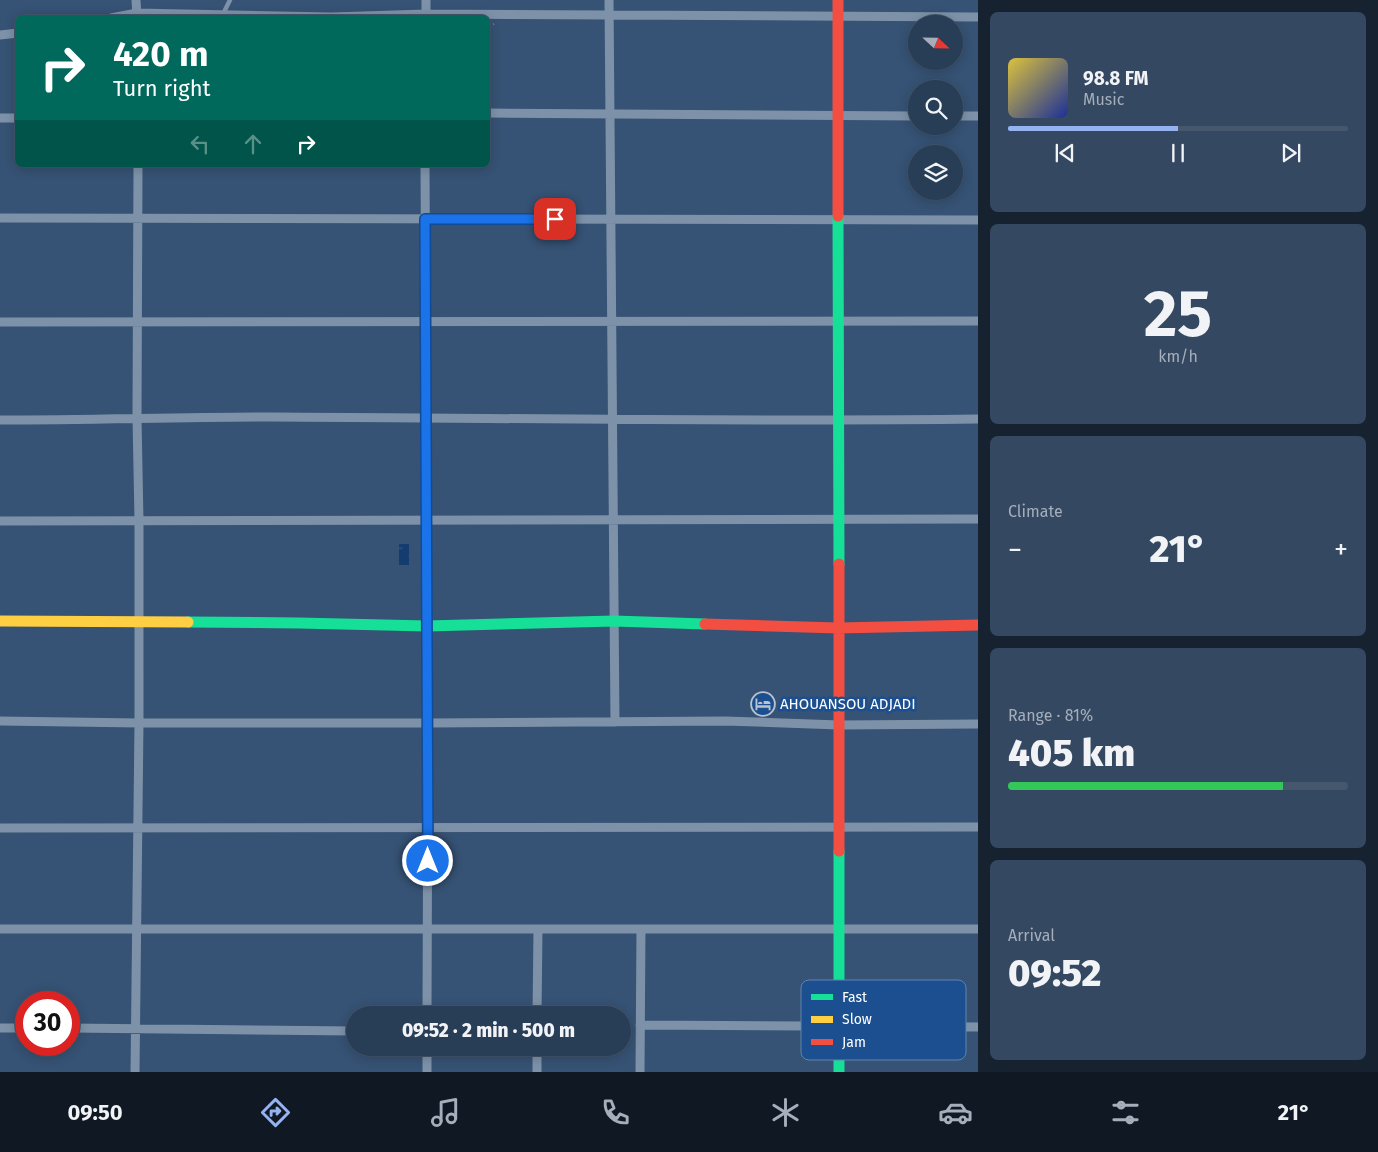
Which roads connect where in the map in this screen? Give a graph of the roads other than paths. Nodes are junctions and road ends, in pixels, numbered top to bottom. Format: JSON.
{"nodes":[{"id":1,"x":136,"y":0,"type":"edge"},
{"id":2,"x":230,"y":0,"type":"edge"},
{"id":3,"x":426,"y":0,"type":"edge"},
{"id":4,"x":609,"y":0,"type":"edge"},
{"id":5,"x":838,"y":0,"type":"edge"},
{"id":6,"x":223,"y":14,"type":"junction"},
{"id":7,"x":137,"y":15,"type":"edge"},
{"id":8,"x":250,"y":15,"type":"edge"},
{"id":9,"x":426,"y":15,"type":"edge"},
{"id":10,"x":609,"y":15,"type":"junction"},
{"id":11,"x":490,"y":16,"type":"edge"},
{"id":12,"x":838,"y":16,"type":"junction"},
{"id":13,"x":978,"y":17,"type":"edge"},
{"id":14,"x":15,"y":32,"type":"edge"},
{"id":15,"x":0,"y":35,"type":"edge"},
{"id":16,"x":490,"y":114,"type":"edge"},
{"id":17,"x":610,"y":114,"type":"junction"},
{"id":18,"x":838,"y":115,"type":"junction"},
{"id":19,"x":908,"y":116,"type":"edge"},
{"id":20,"x":963,"y":116,"type":"edge"},
{"id":21,"x":978,"y":116,"type":"edge"},
{"id":22,"x":0,"y":118,"type":"edge"},
{"id":23,"x":15,"y":118,"type":"edge"},
{"id":24,"x":138,"y":167,"type":"edge"},
{"id":25,"x":424,"y":167,"type":"edge"},
{"id":26,"x":0,"y":218,"type":"edge"},
{"id":27,"x":138,"y":218,"type":"junction"},
{"id":28,"x":425,"y":219,"type":"junction"},
{"id":29,"x":611,"y":219,"type":"junction"},
{"id":30,"x":838,"y":220,"type":"junction"},
{"id":31,"x":978,"y":220,"type":"edge"},
{"id":32,"x":612,"y":321,"type":"junction"},
{"id":33,"x":838,"y":321,"type":"junction"},
{"id":34,"x":978,"y":321,"type":"edge"},
{"id":35,"x":0,"y":322,"type":"edge"},
{"id":36,"x":137,"y":322,"type":"junction"},
{"id":37,"x":425,"y":322,"type":"junction"},
{"id":38,"x":137,"y":418,"type":"junction"},
{"id":39,"x":426,"y":418,"type":"junction"},
{"id":40,"x":978,"y":419,"type":"edge"},
{"id":41,"x":0,"y":420,"type":"edge"},
{"id":42,"x":613,"y":420,"type":"junction"},
{"id":43,"x":838,"y":421,"type":"junction"},
{"id":44,"x":978,"y":519,"type":"edge"},
{"id":45,"x":139,"y":520,"type":"junction"},
{"id":46,"x":426,"y":520,"type":"junction"},
{"id":47,"x":614,"y":520,"type":"junction"},
{"id":48,"x":838,"y":520,"type":"junction"},
{"id":49,"x":0,"y":521,"type":"edge"},
{"id":50,"x":0,"y":621,"type":"edge"},
{"id":51,"x":138,"y":621,"type":"junction"},
{"id":52,"x":614,"y":621,"type":"junction"},
{"id":53,"x":978,"y":625,"type":"edge"},
{"id":54,"x":427,"y":626,"type":"junction"},
{"id":55,"x":838,"y":628,"type":"junction"},
{"id":56,"x":0,"y":721,"type":"edge"},
{"id":57,"x":615,"y":722,"type":"junction"},
{"id":58,"x":139,"y":723,"type":"junction"},
{"id":59,"x":428,"y":723,"type":"junction"},
{"id":60,"x":978,"y":724,"type":"edge"},
{"id":61,"x":839,"y":725,"type":"junction"},
{"id":62,"x":978,"y":827,"type":"edge"},
{"id":63,"x":0,"y":828,"type":"edge"},
{"id":64,"x":137,"y":828,"type":"junction"},
{"id":65,"x":428,"y":828,"type":"junction"},
{"id":66,"x":839,"y":828,"type":"junction"},
{"id":67,"x":0,"y":928,"type":"edge"},
{"id":68,"x":538,"y":928,"type":"junction"},
{"id":69,"x":136,"y":929,"type":"junction"},
{"id":70,"x":427,"y":929,"type":"junction"},
{"id":71,"x":642,"y":929,"type":"junction"},
{"id":72,"x":839,"y":929,"type":"junction"},
{"id":73,"x":978,"y":929,"type":"edge"},
{"id":74,"x":839,"y":980,"type":"edge"},
{"id":75,"x":427,"y":1006,"type":"edge"},
{"id":76,"x":537,"y":1006,"type":"edge"},
{"id":77,"x":640,"y":1025,"type":"junction"},
{"id":78,"x":801,"y":1026,"type":"edge"},
{"id":79,"x":0,"y":1028,"type":"edge"},
{"id":80,"x":15,"y":1028,"type":"edge"},
{"id":81,"x":80,"y":1028,"type":"edge"},
{"id":82,"x":136,"y":1028,"type":"junction"},
{"id":83,"x":346,"y":1031,"type":"edge"},
{"id":84,"x":427,"y":1056,"type":"edge"},
{"id":85,"x":537,"y":1056,"type":"edge"},
{"id":86,"x":135,"y":1072,"type":"edge"},
{"id":87,"x":426,"y":1072,"type":"edge"},
{"id":88,"x":537,"y":1072,"type":"edge"},
{"id":89,"x":640,"y":1072,"type":"edge"}],
"edges":[{"from":1,"to":7,"type":"street"},
{"from":2,"to":6,"type":"lane"},
{"from":3,"to":9,"type":"street"},
{"from":4,"to":10,"type":"street"},
{"from":5,"to":12,"type":"street"},
{"from":6,"to":7,"type":"street"},
{"from":6,"to":8,"type":"street"},
{"from":10,"to":11,"type":"street"},
{"from":10,"to":12,"type":"street"},
{"from":10,"to":17,"type":"street"},
{"from":12,"to":13,"type":"street"},
{"from":12,"to":18,"type":"street"},
{"from":14,"to":15,"type":"street"},
{"from":16,"to":17,"type":"street"},
{"from":17,"to":18,"type":"street"},
{"from":17,"to":29,"type":"street"},
{"from":18,"to":19,"type":"street"},
{"from":18,"to":30,"type":"street"},
{"from":20,"to":21,"type":"street"},
{"from":22,"to":23,"type":"street"},
{"from":24,"to":27,"type":"street"},
{"from":25,"to":28,"type":"street"},
{"from":26,"to":27,"type":"street"},
{"from":27,"to":28,"type":"street"},
{"from":27,"to":36,"type":"street"},
{"from":28,"to":29,"type":"street"},
{"from":28,"to":37,"type":"street"},
{"from":29,"to":30,"type":"street"},
{"from":29,"to":32,"type":"street"},
{"from":30,"to":31,"type":"street"},
{"from":30,"to":33,"type":"street"},
{"from":32,"to":33,"type":"street"},
{"from":32,"to":37,"type":"street"},
{"from":32,"to":42,"type":"street"},
{"from":33,"to":34,"type":"street"},
{"from":33,"to":43,"type":"street"},
{"from":35,"to":36,"type":"street"},
{"from":36,"to":37,"type":"street"},
{"from":36,"to":38,"type":"street"},
{"from":37,"to":39,"type":"street"},
{"from":38,"to":39,"type":"street"},
{"from":38,"to":41,"type":"street"},
{"from":38,"to":45,"type":"street"},
{"from":39,"to":42,"type":"street"},
{"from":39,"to":46,"type":"street"},
{"from":40,"to":43,"type":"street"},
{"from":42,"to":43,"type":"street"},
{"from":42,"to":47,"type":"street"},
{"from":43,"to":48,"type":"street"},
{"from":44,"to":48,"type":"street"},
{"from":45,"to":46,"type":"street"},
{"from":45,"to":49,"type":"street"},
{"from":45,"to":51,"type":"street"},
{"from":46,"to":47,"type":"street"},
{"from":46,"to":54,"type":"street"},
{"from":47,"to":48,"type":"street"},
{"from":47,"to":52,"type":"street"},
{"from":48,"to":55,"type":"street"},
{"from":50,"to":51,"type":"street"},
{"from":51,"to":54,"type":"street"},
{"from":51,"to":58,"type":"street"},
{"from":52,"to":54,"type":"street"},
{"from":52,"to":55,"type":"street"},
{"from":52,"to":57,"type":"street"},
{"from":53,"to":55,"type":"street"},
{"from":54,"to":59,"type":"street"},
{"from":55,"to":61,"type":"street"},
{"from":56,"to":58,"type":"street"},
{"from":57,"to":59,"type":"street"},
{"from":57,"to":61,"type":"street"},
{"from":58,"to":59,"type":"street"},
{"from":58,"to":64,"type":"street"},
{"from":59,"to":65,"type":"street"},
{"from":60,"to":61,"type":"street"},
{"from":61,"to":66,"type":"street"},
{"from":62,"to":66,"type":"street"},
{"from":63,"to":64,"type":"street"},
{"from":64,"to":65,"type":"street"},
{"from":64,"to":69,"type":"street"},
{"from":65,"to":66,"type":"street"},
{"from":65,"to":70,"type":"street"},
{"from":66,"to":72,"type":"street"},
{"from":67,"to":69,"type":"street"},
{"from":68,"to":70,"type":"street"},
{"from":68,"to":71,"type":"street"},
{"from":68,"to":76,"type":"street"},
{"from":69,"to":70,"type":"street"},
{"from":69,"to":82,"type":"street"},
{"from":70,"to":75,"type":"street"},
{"from":71,"to":72,"type":"street"},
{"from":71,"to":77,"type":"street"},
{"from":72,"to":73,"type":"street"},
{"from":72,"to":74,"type":"street"},
{"from":77,"to":78,"type":"street"},
{"from":77,"to":89,"type":"street"},
{"from":79,"to":80,"type":"street"},
{"from":81,"to":82,"type":"street"},
{"from":82,"to":83,"type":"street"},
{"from":82,"to":86,"type":"street"},
{"from":84,"to":87,"type":"street"},
{"from":85,"to":88,"type":"street"}]}
